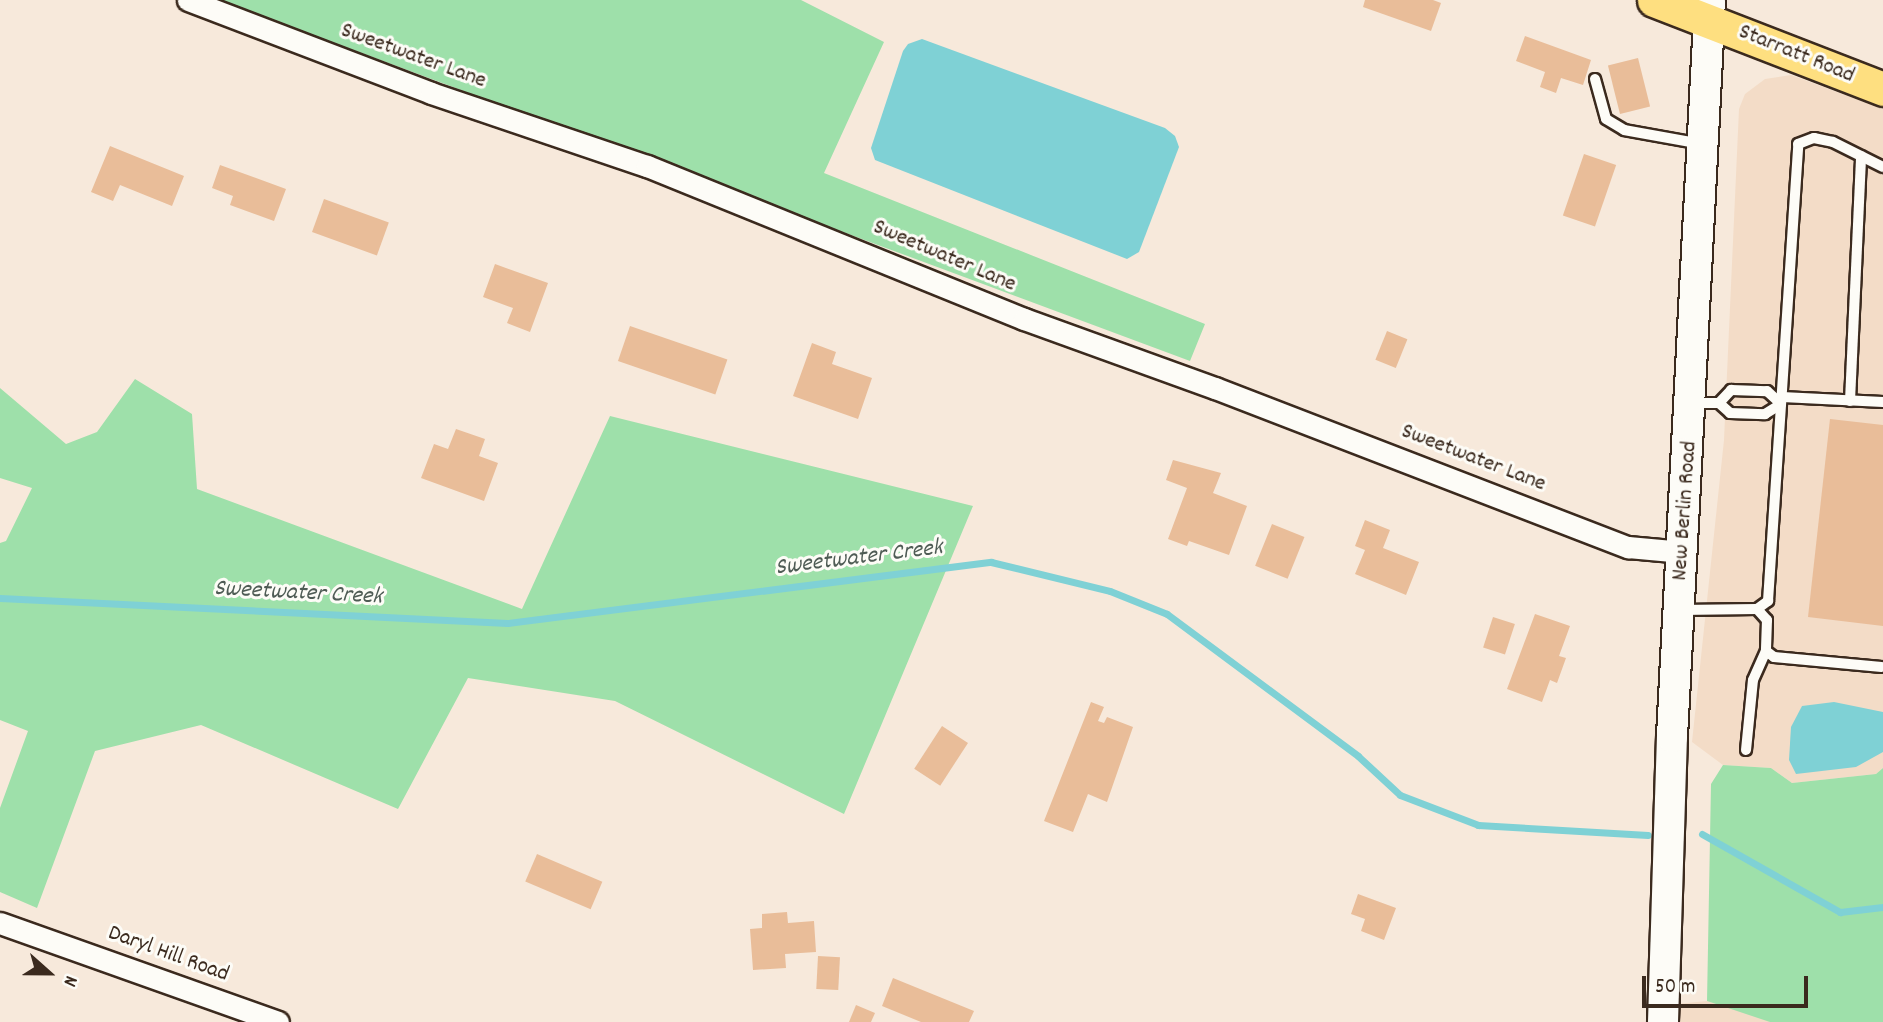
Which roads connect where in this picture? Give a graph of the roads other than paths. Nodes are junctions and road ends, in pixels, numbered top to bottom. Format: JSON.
{"nodes":[{"id":1,"x":188,"y":0,"type":"edge"},
{"id":2,"x":1654,"y":0,"type":"edge"},
{"id":3,"x":1710,"y":10,"type":"edge"},
{"id":4,"x":1595,"y":79,"type":"dead end"},
{"id":5,"x":1883,"y":89,"type":"edge"},
{"id":6,"x":1705,"y":145,"type":"junction"},
{"id":7,"x":1861,"y":156,"type":"junction"},
{"id":8,"x":1883,"y":167,"type":"edge"},
{"id":9,"x":1781,"y":400,"type":"junction"},
{"id":10,"x":1850,"y":401,"type":"junction"},
{"id":11,"x":1883,"y":402,"type":"edge"},
{"id":12,"x":1705,"y":403,"type":"junction"},
{"id":13,"x":1683,"y":552,"type":"junction"},
{"id":14,"x":1756,"y":609,"type":"junction"},
{"id":15,"x":1679,"y":610,"type":"junction"},
{"id":16,"x":1766,"y":651,"type":"junction"},
{"id":17,"x":1882,"y":667,"type":"edge"},
{"id":18,"x":1746,"y":750,"type":"dead end"},
{"id":19,"x":0,"y":923,"type":"edge"},
{"id":20,"x":278,"y":1022,"type":"edge"},
{"id":21,"x":1663,"y":1022,"type":"edge"}],
"edges":[{"from":1,"to":13,"type":"street","name":"Sweetwater Lane"},
{"from":2,"to":3,"type":"main road","name":"Starratt Road"},
{"from":3,"to":5,"type":"main road","name":"Starratt Road"},
{"from":3,"to":6,"type":"street","name":"New Berlin Road"},
{"from":4,"to":6,"type":"lane"},
{"from":6,"to":12,"type":"street","name":"New Berlin Road"},
{"from":7,"to":8,"type":"lane"},
{"from":7,"to":9,"type":"lane"},
{"from":7,"to":10,"type":"lane"},
{"from":9,"to":10,"type":"lane"},
{"from":9,"to":12,"type":"lane"},
{"from":9,"to":12,"type":"lane"},
{"from":9,"to":14,"type":"lane"},
{"from":10,"to":11,"type":"lane"},
{"from":12,"to":13,"type":"street","name":"New Berlin Road"},
{"from":13,"to":15,"type":"street","name":"New Berlin Road"},
{"from":14,"to":15,"type":"lane"},
{"from":14,"to":16,"type":"lane"},
{"from":15,"to":21,"type":"street","name":"New Berlin Road"},
{"from":16,"to":17,"type":"lane"},
{"from":16,"to":18,"type":"lane"},
{"from":19,"to":20,"type":"street","name":"Daryl Hill Road"}]}
